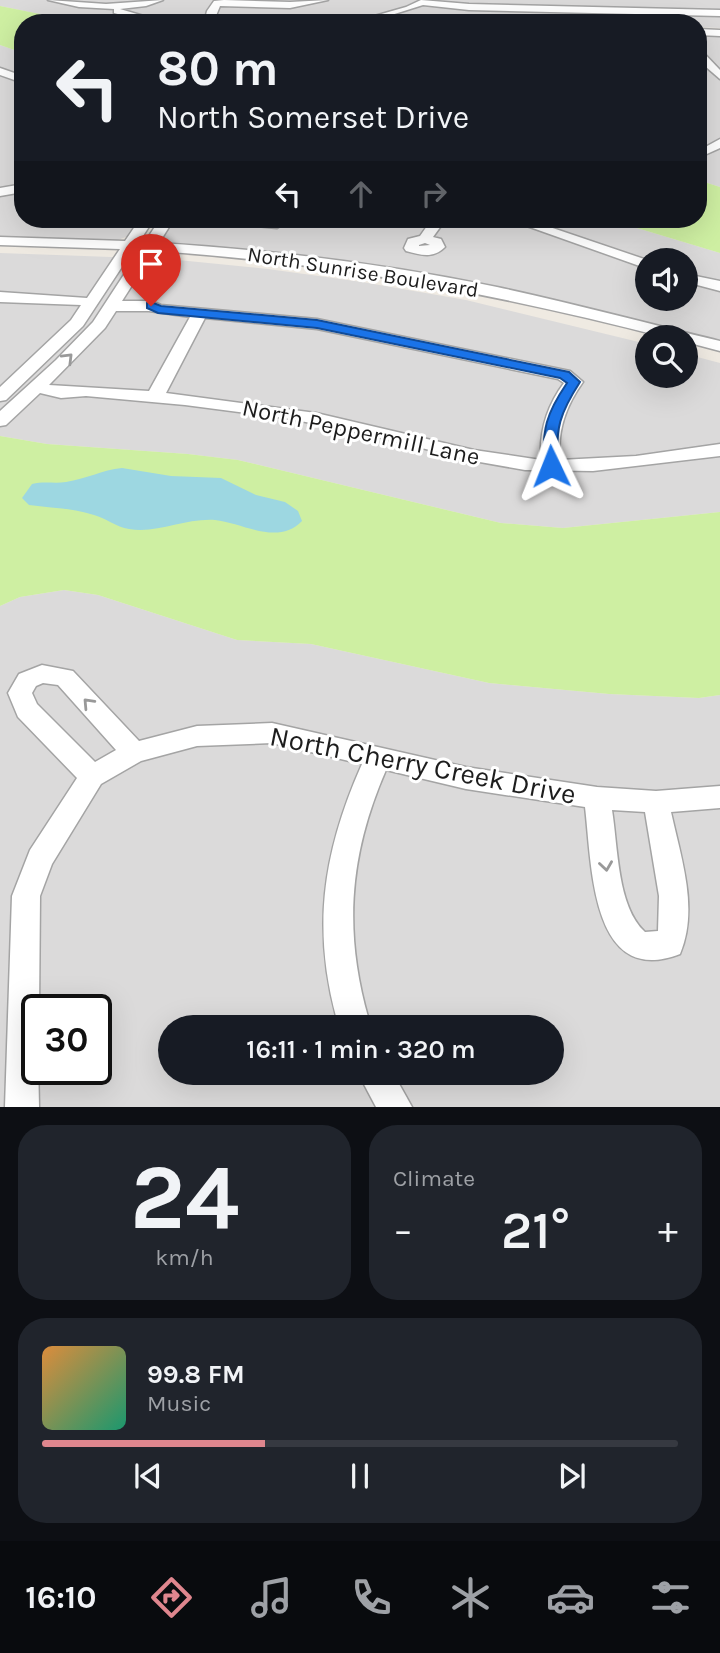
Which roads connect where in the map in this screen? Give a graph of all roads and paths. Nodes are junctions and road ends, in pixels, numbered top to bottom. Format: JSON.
{"nodes":[{"id":1,"x":52,"y":0,"type":"edge"},
{"id":2,"x":159,"y":0,"type":"edge"},
{"id":3,"x":324,"y":0,"type":"edge"},
{"id":4,"x":636,"y":0,"type":"edge"},
{"id":5,"x":426,"y":1,"type":"edge"},
{"id":6,"x":219,"y":2,"type":"edge"},
{"id":7,"x":543,"y":4,"type":"edge"},
{"id":8,"x":114,"y":7,"type":"junction"},
{"id":9,"x":640,"y":10,"type":"junction"},
{"id":10,"x":720,"y":13,"type":"edge"},
{"id":11,"x":124,"y":14,"type":"edge"},
{"id":12,"x":394,"y":14,"type":"edge"},
{"id":13,"x":707,"y":55,"type":"edge"},
{"id":14,"x":720,"y":76,"type":"edge"},
{"id":15,"x":141,"y":228,"type":"edge"},
{"id":16,"x":161,"y":228,"type":"edge"},
{"id":17,"x":433,"y":228,"type":"edge"},
{"id":18,"x":540,"y":228,"type":"edge"},
{"id":19,"x":425,"y":239,"type":"dead end"},
{"id":20,"x":0,"y":241,"type":"edge"},
{"id":21,"x":127,"y":249,"type":"junction"},
{"id":22,"x":0,"y":250,"type":"edge"},
{"id":23,"x":147,"y":250,"type":"junction"},
{"id":24,"x":635,"y":261,"type":"edge"},
{"id":25,"x":698,"y":281,"type":"edge"},
{"id":26,"x":720,"y":286,"type":"edge"},
{"id":27,"x":1,"y":298,"type":"edge"},
{"id":28,"x":92,"y":304,"type":"junction"},
{"id":29,"x":112,"y":306,"type":"junction"},
{"id":30,"x":200,"y":313,"type":"junction"},
{"id":31,"x":635,"y":337,"type":"edge"},
{"id":32,"x":720,"y":346,"type":"edge"},
{"id":33,"x":698,"y":353,"type":"edge"},
{"id":34,"x":720,"y":359,"type":"edge"},
{"id":35,"x":14,"y":383,"type":"junction"},
{"id":36,"x":38,"y":386,"type":"junction"},
{"id":37,"x":0,"y":396,"type":"edge"},
{"id":38,"x":155,"y":397,"type":"junction"},
{"id":39,"x":0,"y":421,"type":"edge"},
{"id":40,"x":720,"y":450,"type":"edge"},
{"id":41,"x":551,"y":466,"type":"junction"},
{"id":42,"x":134,"y":753,"type":"junction"},
{"id":43,"x":378,"y":758,"type":"junction"},
{"id":44,"x":92,"y":776,"type":"junction"},
{"id":45,"x":720,"y":797,"type":"edge"},
{"id":46,"x":597,"y":798,"type":"junction"},
{"id":47,"x":656,"y":802,"type":"junction"},
{"id":48,"x":351,"y":1015,"type":"edge"},
{"id":49,"x":381,"y":1085,"type":"edge"},
{"id":50,"x":22,"y":1107,"type":"edge"},
{"id":51,"x":395,"y":1107,"type":"edge"}],
"edges":[{"from":1,"to":8,"type":"street"},
{"from":2,"to":8,"type":"street"},
{"from":3,"to":6,"type":"street"},
{"from":4,"to":9,"type":"street"},
{"from":5,"to":7,"type":"street"},
{"from":5,"to":12,"type":"street"},
{"from":7,"to":9,"type":"street"},
{"from":8,"to":11,"type":"street"},
{"from":9,"to":10,"type":"street"},
{"from":13,"to":14,"type":"street"},
{"from":15,"to":21,"type":"street"},
{"from":16,"to":23,"type":"street"},
{"from":17,"to":19,"type":"street"},
{"from":18,"to":24,"type":"street"},
{"from":20,"to":21,"type":"street","name":"North Sunrise Boulevard"},
{"from":21,"to":22,"type":"street","name":"North Sunrise Boulevard"},
{"from":21,"to":23,"type":"street","name":"North Sunrise Boulevard"},
{"from":21,"to":28,"type":"street"},
{"from":23,"to":29,"type":"street"},
{"from":23,"to":31,"type":"street","name":"North Sunrise Boulevard"},
{"from":23,"to":32,"type":"street","name":"North Sunrise Boulevard"},
{"from":25,"to":26,"type":"street"},
{"from":27,"to":28,"type":"street"},
{"from":28,"to":35,"type":"street"},
{"from":29,"to":30,"type":"street"},
{"from":36,"to":29,"type":"street","one_way":true},
{"from":30,"to":38,"type":"street"},
{"from":30,"to":41,"type":"street"},
{"from":33,"to":34,"type":"street"},
{"from":35,"to":36,"type":"street","name":"North Peppermill Lane"},
{"from":35,"to":37,"type":"street"},
{"from":36,"to":38,"type":"street","name":"North Peppermill Lane"},
{"from":36,"to":39,"type":"street"},
{"from":38,"to":41,"type":"street","name":"North Peppermill Lane"},
{"from":40,"to":41,"type":"street","name":"North Peppermill Lane"},
{"from":42,"to":43,"type":"street","name":"North Cherry Creek Drive"},
{"from":42,"to":44,"type":"street","name":"North Cherry Creek Drive"},
{"from":42,"to":44,"type":"street","one_way":true},
{"from":43,"to":46,"type":"street","name":"North Cherry Creek Drive"},
{"from":43,"to":48,"type":"street"},
{"from":44,"to":50,"type":"street"},
{"from":45,"to":47,"type":"street","name":"North Cherry Creek Drive"},
{"from":46,"to":47,"type":"street","name":"North Cherry Creek Drive"},
{"from":46,"to":47,"type":"street","one_way":true},
{"from":49,"to":51,"type":"street"}]}
